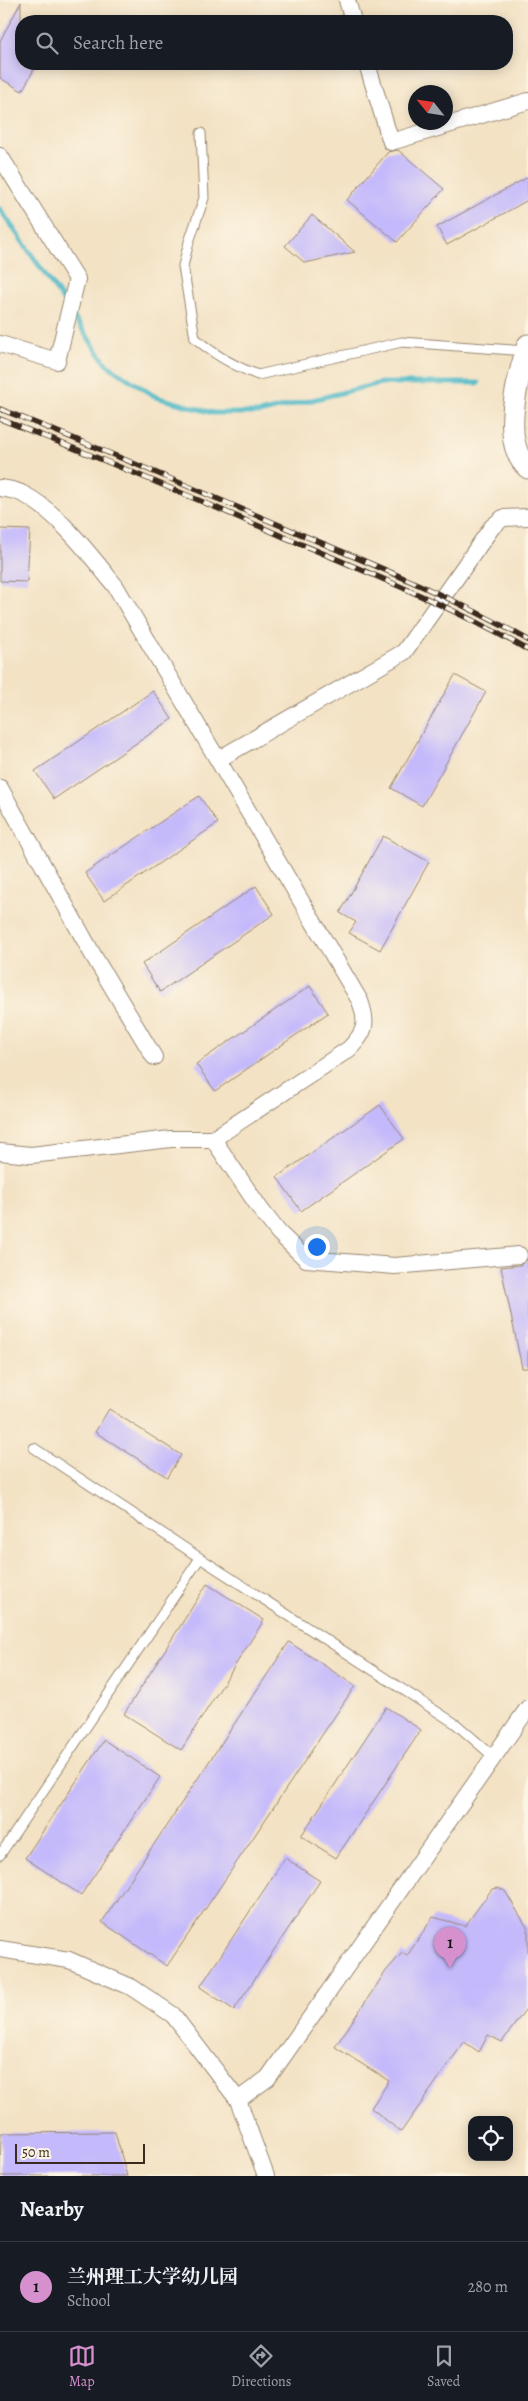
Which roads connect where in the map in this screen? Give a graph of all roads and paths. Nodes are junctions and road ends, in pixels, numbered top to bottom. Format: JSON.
{"nodes":[{"id":1,"x":350,"y":1,"type":"edge"},
{"id":2,"x":353,"y":15,"type":"edge"},
{"id":3,"x":369,"y":70,"type":"edge"},
{"id":4,"x":528,"y":101,"type":"edge"},
{"id":5,"x":201,"y":133,"type":"dead end"},
{"id":6,"x":0,"y":156,"type":"edge"},
{"id":7,"x":0,"y":344,"type":"edge"},
{"id":8,"x":527,"y":348,"type":"edge"},
{"id":9,"x":528,"y":468,"type":"edge"},
{"id":10,"x":0,"y":488,"type":"edge"},
{"id":11,"x":528,"y":517,"type":"edge"},
{"id":12,"x":219,"y":759,"type":"junction"},
{"id":13,"x":0,"y":788,"type":"edge"},
{"id":14,"x":154,"y":1058,"type":"dead end"},
{"id":15,"x":214,"y":1139,"type":"junction"},
{"id":16,"x":0,"y":1152,"type":"edge"},
{"id":17,"x":519,"y":1255,"type":"dead end"},
{"id":18,"x":34,"y":1448,"type":"dead end"},
{"id":19,"x":200,"y":1558,"type":"junction"},
{"id":20,"x":528,"y":1708,"type":"edge"},
{"id":21,"x":494,"y":1756,"type":"junction"},
{"id":22,"x":0,"y":1854,"type":"edge"},
{"id":23,"x":0,"y":1949,"type":"edge"},
{"id":24,"x":238,"y":2100,"type":"junction"},
{"id":25,"x":266,"y":2176,"type":"edge"}],
"edges":[{"from":1,"to":2,"type":"street"},
{"from":3,"to":4,"type":"street"},
{"from":5,"to":8,"type":"lane"},
{"from":6,"to":7,"type":"street"},
{"from":8,"to":9,"type":"street"},
{"from":10,"to":12,"type":"street"},
{"from":11,"to":12,"type":"street"},
{"from":12,"to":15,"type":"street"},
{"from":13,"to":14,"type":"street"},
{"from":15,"to":16,"type":"street"},
{"from":15,"to":17,"type":"street"},
{"from":18,"to":19,"type":"lane"},
{"from":19,"to":21,"type":"lane"},
{"from":19,"to":22,"type":"lane"},
{"from":20,"to":21,"type":"street"},
{"from":21,"to":24,"type":"street"},
{"from":23,"to":24,"type":"street"},
{"from":24,"to":25,"type":"street"}]}
